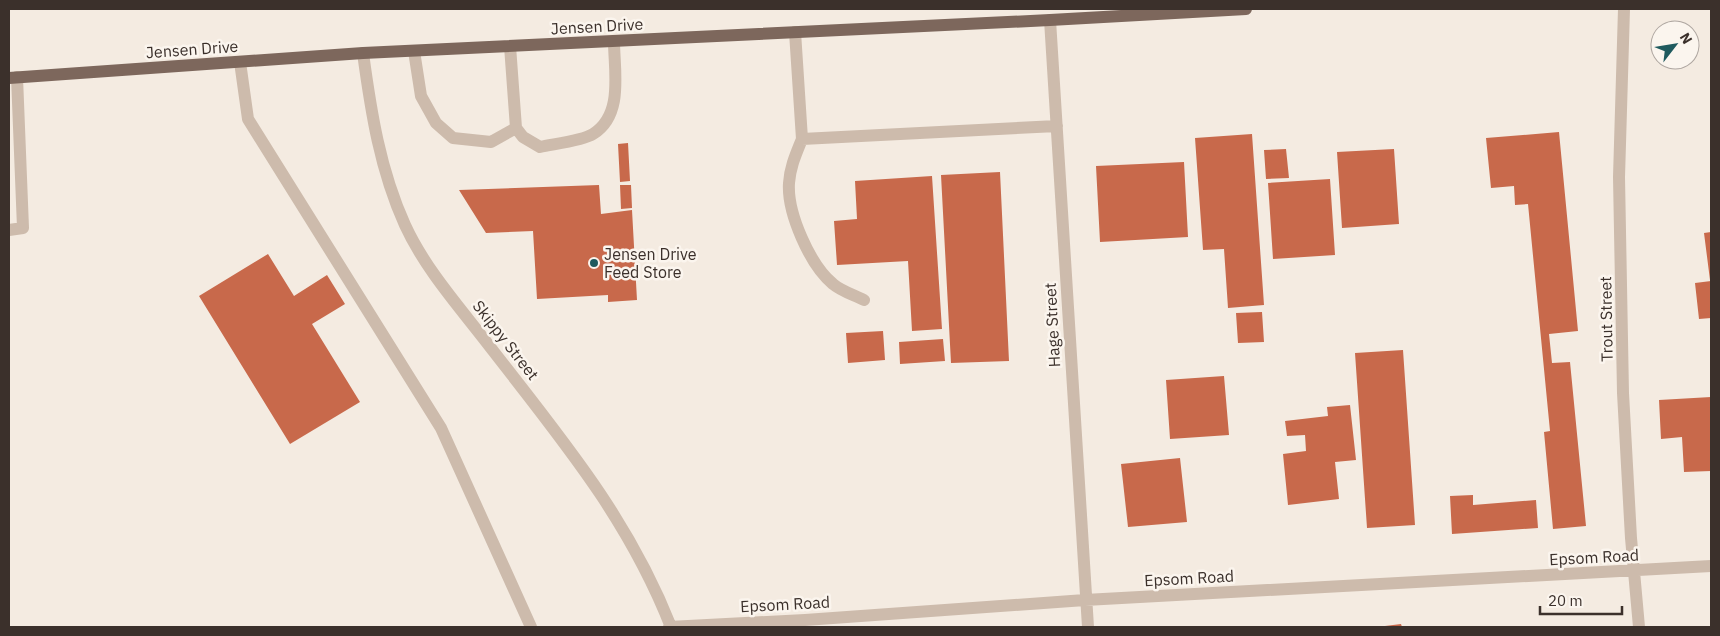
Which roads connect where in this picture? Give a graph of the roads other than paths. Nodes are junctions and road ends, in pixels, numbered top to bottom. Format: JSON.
{"nodes":[{"id":1,"x":1246,"y":9,"type":"edge"},
{"id":2,"x":1624,"y":9,"type":"edge"},
{"id":3,"x":1050,"y":20,"type":"junction"},
{"id":4,"x":795,"y":32,"type":"junction"},
{"id":5,"x":614,"y":41,"type":"junction"},
{"id":6,"x":510,"y":46,"type":"junction"},
{"id":7,"x":414,"y":51,"type":"junction"},
{"id":8,"x":363,"y":53,"type":"junction"},
{"id":9,"x":240,"y":62,"type":"junction"},
{"id":10,"x":13,"y":78,"type":"edge"},
{"id":11,"x":1057,"y":126,"type":"junction"},
{"id":12,"x":516,"y":128,"type":"junction"},
{"id":13,"x":802,"y":139,"type":"junction"},
{"id":14,"x":15,"y":170,"type":"edge"},
{"id":15,"x":9,"y":230,"type":"edge"},
{"id":16,"x":864,"y":300,"type":"dead end"},
{"id":17,"x":1711,"y":566,"type":"edge"},
{"id":18,"x":1634,"y":572,"type":"junction"},
{"id":19,"x":1085,"y":600,"type":"junction"},
{"id":20,"x":531,"y":627,"type":"edge"},
{"id":21,"x":671,"y":627,"type":"edge"},
{"id":22,"x":1088,"y":627,"type":"edge"},
{"id":23,"x":1639,"y":627,"type":"edge"}],
"edges":[{"from":1,"to":3,"type":"main road","name":"Jensen Drive"},
{"from":2,"to":18,"type":"street","name":"Trout Street"},
{"from":3,"to":4,"type":"main road","name":"Jensen Drive"},
{"from":3,"to":11,"type":"street","name":"Hage Street"},
{"from":4,"to":5,"type":"main road","name":"Jensen Drive"},
{"from":4,"to":13,"type":"street"},
{"from":5,"to":6,"type":"main road","name":"Jensen Drive"},
{"from":5,"to":12,"type":"street"},
{"from":6,"to":7,"type":"main road","name":"Jensen Drive"},
{"from":6,"to":12,"type":"street"},
{"from":7,"to":8,"type":"main road","name":"Jensen Drive"},
{"from":7,"to":12,"type":"street"},
{"from":8,"to":9,"type":"main road","name":"Jensen Drive"},
{"from":8,"to":21,"type":"street","name":"Skippy Street"},
{"from":9,"to":10,"type":"main road","name":"Jensen Drive"},
{"from":9,"to":20,"type":"street"},
{"from":10,"to":14,"type":"street"},
{"from":11,"to":13,"type":"street"},
{"from":11,"to":19,"type":"street","name":"Hage Street"},
{"from":13,"to":16,"type":"street"},
{"from":14,"to":15,"type":"street"},
{"from":17,"to":18,"type":"street","name":"Epsom Road"},
{"from":18,"to":19,"type":"street","name":"Epsom Road"},
{"from":18,"to":23,"type":"street","name":"Trout Street"},
{"from":19,"to":21,"type":"street","name":"Epsom Road"},
{"from":19,"to":22,"type":"street","name":"Hage Street"}]}
